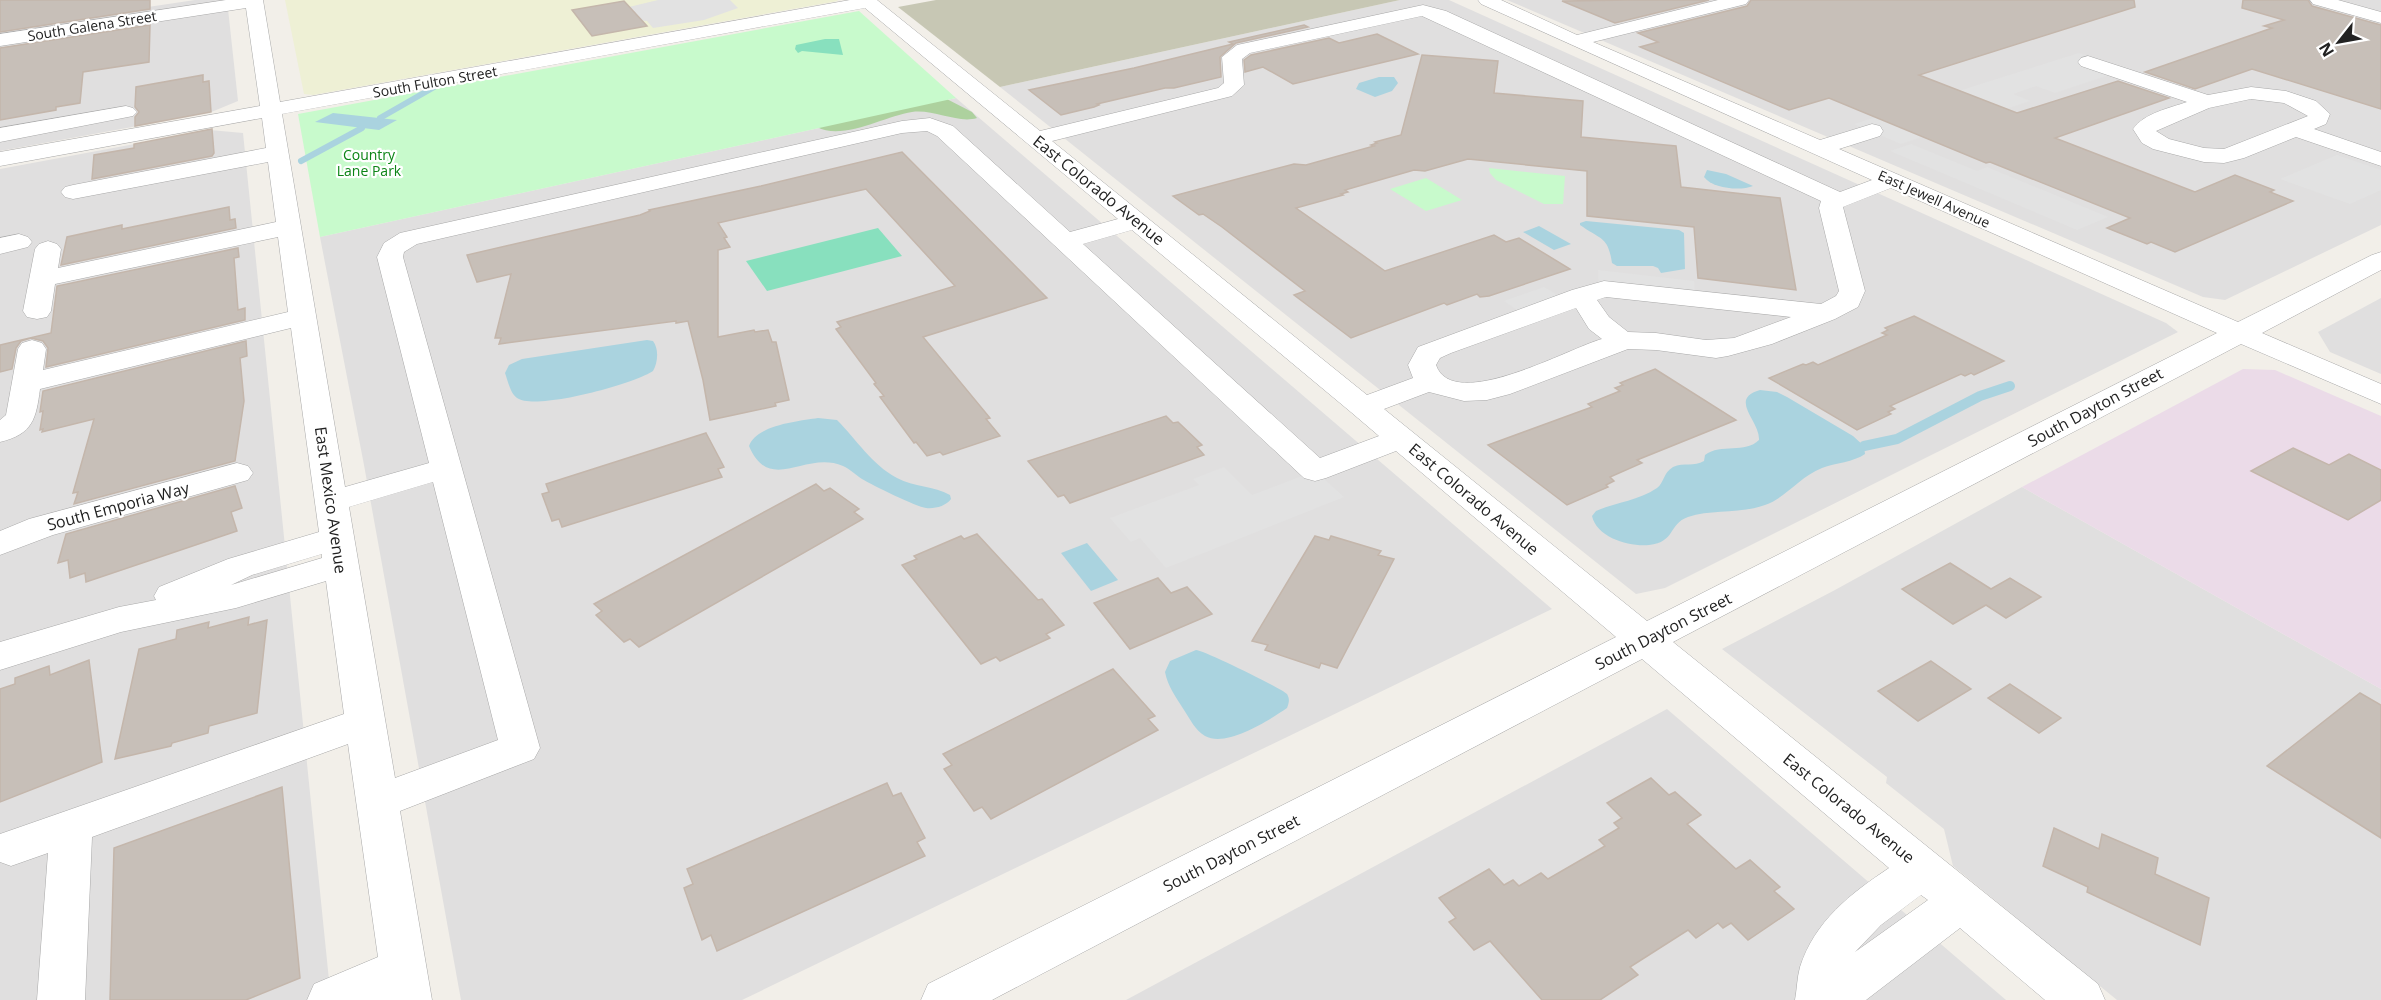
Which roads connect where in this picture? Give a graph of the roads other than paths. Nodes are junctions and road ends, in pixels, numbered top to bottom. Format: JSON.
{"nodes":[{"id":1,"x":254,"y":0,"type":"edge"},
{"id":2,"x":1487,"y":0,"type":"edge"},
{"id":3,"x":1740,"y":0,"type":"edge"},
{"id":4,"x":2319,"y":0,"type":"edge"},
{"id":5,"x":868,"y":1,"type":"edge"},
{"id":6,"x":2381,"y":18,"type":"edge"},
{"id":7,"x":0,"y":39,"type":"edge"},
{"id":8,"x":1575,"y":41,"type":"junction"},
{"id":9,"x":2088,"y":62,"type":"dead end"},
{"id":10,"x":2208,"y":102,"type":"junction"},
{"id":11,"x":270,"y":111,"type":"junction"},
{"id":12,"x":126,"y":112,"type":"dead end"},
{"id":13,"x":2295,"y":130,"type":"junction"},
{"id":14,"x":1872,"y":131,"type":"dead end"},
{"id":15,"x":0,"y":135,"type":"edge"},
{"id":16,"x":1036,"y":139,"type":"junction"},
{"id":17,"x":1819,"y":148,"type":"junction"},
{"id":18,"x":277,"y":153,"type":"junction"},
{"id":19,"x":0,"y":159,"type":"edge"},
{"id":20,"x":2381,"y":159,"type":"edge"},
{"id":21,"x":1892,"y":180,"type":"junction"},
{"id":22,"x":73,"y":192,"type":"dead end"},
{"id":23,"x":1838,"y":200,"type":"junction"},
{"id":24,"x":1138,"y":221,"type":"junction"},
{"id":25,"x":289,"y":227,"type":"junction"},
{"id":26,"x":1065,"y":241,"type":"junction"},
{"id":27,"x":48,"y":249,"type":"dead end"},
{"id":28,"x":2381,"y":260,"type":"edge"},
{"id":29,"x":43,"y":279,"type":"junction"},
{"id":30,"x":1581,"y":296,"type":"junction"},
{"id":31,"x":37,"y":311,"type":"dead end"},
{"id":32,"x":1825,"y":313,"type":"junction"},
{"id":33,"x":304,"y":317,"type":"junction"},
{"id":34,"x":2237,"y":333,"type":"junction"},
{"id":35,"x":1622,"y":341,"type":"junction"},
{"id":36,"x":32,"y":349,"type":"dead end"},
{"id":37,"x":1431,"y":381,"type":"junction"},
{"id":38,"x":27,"y":383,"type":"junction"},
{"id":39,"x":2381,"y":395,"type":"edge"},
{"id":40,"x":1363,"y":407,"type":"junction"},
{"id":41,"x":0,"y":433,"type":"edge"},
{"id":42,"x":1401,"y":438,"type":"junction"},
{"id":43,"x":447,"y":468,"type":"junction"},
{"id":44,"x":237,"y":474,"type":"dead end"},
{"id":45,"x":337,"y":535,"type":"junction"},
{"id":46,"x":0,"y":544,"type":"edge"},
{"id":47,"x":1645,"y":641,"type":"junction"},
{"id":48,"x":0,"y":656,"type":"edge"},
{"id":49,"x":364,"y":722,"type":"junction"},
{"id":50,"x":376,"y":802,"type":"junction"},
{"id":51,"x":71,"y":826,"type":"junction"},
{"id":52,"x":11,"y":848,"type":"dead end"},
{"id":53,"x":1923,"y":869,"type":"junction"},
{"id":54,"x":1962,"y":902,"type":"junction"},
{"id":55,"x":405,"y":985,"type":"edge"},
{"id":56,"x":61,"y":1000,"type":"edge"},
{"id":57,"x":331,"y":1000,"type":"edge"},
{"id":58,"x":945,"y":1000,"type":"edge"},
{"id":59,"x":1819,"y":1000,"type":"edge"},
{"id":60,"x":1828,"y":1000,"type":"edge"},
{"id":61,"x":2081,"y":1000,"type":"edge"}],
"edges":[{"from":1,"to":7,"type":"street","name":"South Galena Street"},
{"from":1,"to":11,"type":"street","name":"East Mexico Avenue"},
{"from":2,"to":8,"type":"street","name":"East Jewell Avenue"},
{"from":3,"to":8,"type":"street"},
{"from":4,"to":6,"type":"street"},
{"from":5,"to":11,"type":"street","name":"South Fulton Street"},
{"from":5,"to":16,"type":"street","name":"East Colorado Avenue"},
{"from":8,"to":17,"type":"street","name":"East Jewell Avenue"},
{"from":9,"to":10,"type":"street"},
{"from":10,"to":13,"type":"street"},
{"from":10,"to":13,"type":"street"},
{"from":11,"to":18,"type":"street","name":"East Mexico Avenue"},
{"from":11,"to":19,"type":"street","name":"South Fulton Street"},
{"from":12,"to":15,"type":"street"},
{"from":13,"to":20,"type":"street"},
{"from":14,"to":17,"type":"street"},
{"from":16,"to":23,"type":"street"},
{"from":16,"to":24,"type":"street","name":"East Colorado Avenue"},
{"from":17,"to":21,"type":"street","name":"East Jewell Avenue"},
{"from":18,"to":22,"type":"street"},
{"from":18,"to":25,"type":"street","name":"East Mexico Avenue"},
{"from":21,"to":23,"type":"street"},
{"from":21,"to":34,"type":"street","name":"East Jewell Avenue"},
{"from":23,"to":32,"type":"street"},
{"from":24,"to":26,"type":"street"},
{"from":24,"to":40,"type":"street","name":"East Colorado Avenue"},
{"from":25,"to":29,"type":"street"},
{"from":25,"to":33,"type":"street","name":"East Mexico Avenue"},
{"from":26,"to":42,"type":"street"},
{"from":26,"to":43,"type":"street"},
{"from":27,"to":29,"type":"street"},
{"from":28,"to":34,"type":"street","name":"South Dayton Street"},
{"from":29,"to":31,"type":"street"},
{"from":30,"to":32,"type":"street"},
{"from":30,"to":35,"type":"street"},
{"from":30,"to":37,"type":"street"},
{"from":32,"to":35,"type":"street"},
{"from":33,"to":38,"type":"street"},
{"from":33,"to":45,"type":"street","name":"East Mexico Avenue"},
{"from":34,"to":39,"type":"street","name":"East Jewell Avenue"},
{"from":34,"to":47,"type":"street","name":"South Dayton Street"},
{"from":35,"to":37,"type":"street"},
{"from":36,"to":38,"type":"street"},
{"from":37,"to":40,"type":"street"},
{"from":38,"to":41,"type":"street"},
{"from":40,"to":42,"type":"street","name":"East Colorado Avenue"},
{"from":42,"to":47,"type":"street","name":"East Colorado Avenue"},
{"from":43,"to":45,"type":"street"},
{"from":43,"to":50,"type":"street"},
{"from":44,"to":46,"type":"street","name":"South Emporia Way"},
{"from":45,"to":48,"type":"street"},
{"from":45,"to":49,"type":"street","name":"East Mexico Avenue"},
{"from":47,"to":53,"type":"street","name":"East Colorado Avenue"},
{"from":47,"to":58,"type":"street","name":"South Dayton Street"},
{"from":49,"to":50,"type":"street","name":"East Mexico Avenue"},
{"from":49,"to":51,"type":"street"},
{"from":50,"to":55,"type":"street","name":"East Mexico Avenue"},
{"from":51,"to":52,"type":"street"},
{"from":51,"to":56,"type":"street"},
{"from":53,"to":54,"type":"street","name":"East Colorado Avenue"},
{"from":53,"to":59,"type":"street"},
{"from":54,"to":60,"type":"street"},
{"from":54,"to":61,"type":"street","name":"East Colorado Avenue"},
{"from":55,"to":57,"type":"street"}]}
